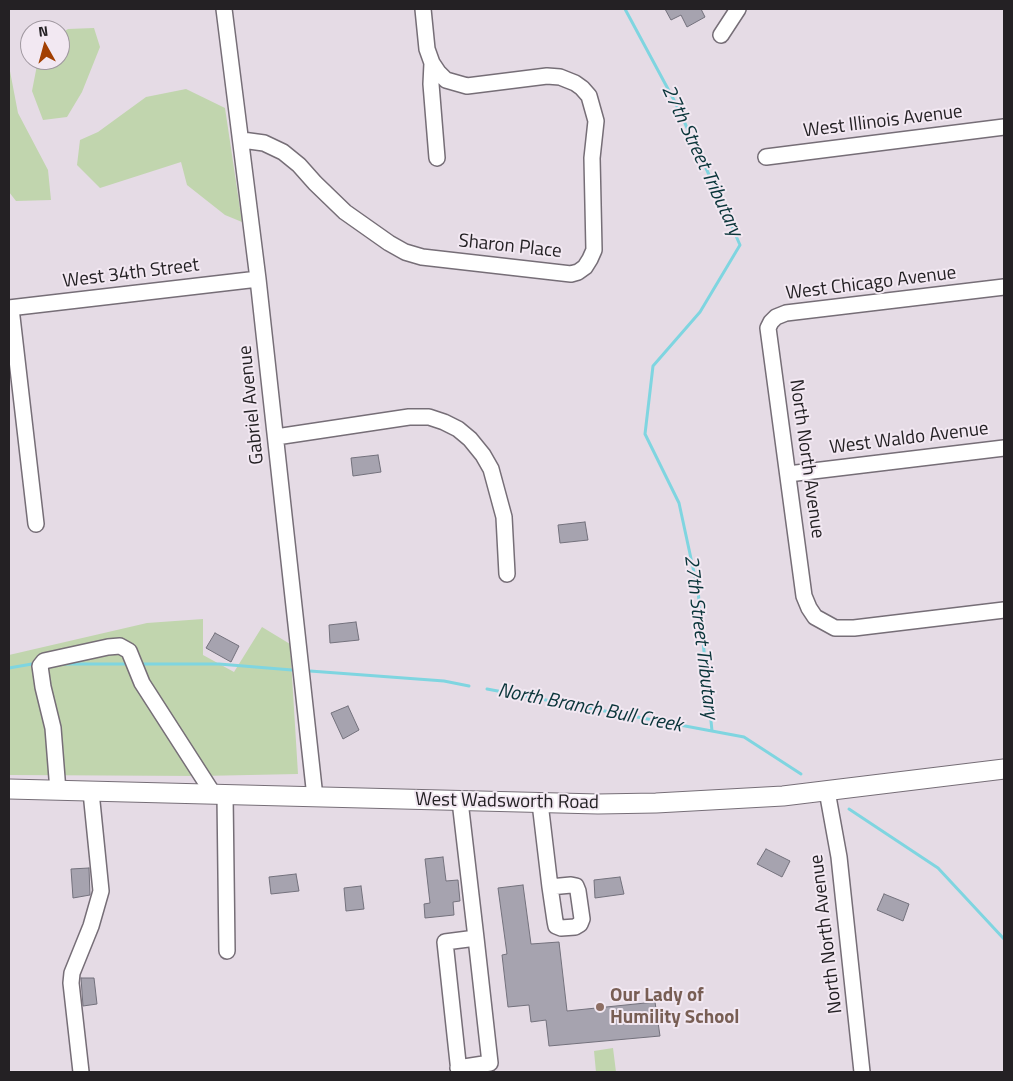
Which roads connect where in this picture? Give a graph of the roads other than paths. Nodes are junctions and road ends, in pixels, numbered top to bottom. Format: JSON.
{"nodes":[{"id":1,"x":224,"y":9,"type":"edge"},
{"id":2,"x":423,"y":9,"type":"edge"},
{"id":3,"x":738,"y":9,"type":"edge"},
{"id":4,"x":721,"y":35,"type":"dead end"},
{"id":5,"x":432,"y":63,"type":"junction"},
{"id":6,"x":1004,"y":128,"type":"edge"},
{"id":7,"x":242,"y":140,"type":"junction"},
{"id":8,"x":766,"y":157,"type":"dead end"},
{"id":9,"x":437,"y":158,"type":"dead end"},
{"id":10,"x":258,"y":279,"type":"junction"},
{"id":11,"x":1004,"y":287,"type":"edge"},
{"id":12,"x":10,"y":308,"type":"edge"},
{"id":13,"x":771,"y":348,"type":"joint"},
{"id":14,"x":276,"y":437,"type":"junction"},
{"id":15,"x":1004,"y":448,"type":"edge"},
{"id":16,"x":788,"y":474,"type":"junction"},
{"id":17,"x":36,"y":524,"type":"dead end"},
{"id":18,"x":508,"y":574,"type":"dead end"},
{"id":19,"x":1004,"y":610,"type":"edge"},
{"id":20,"x":1004,"y":769,"type":"edge"},
{"id":21,"x":9,"y":789,"type":"edge"},
{"id":22,"x":58,"y":791,"type":"junction"},
{"id":23,"x":827,"y":791,"type":"junction"},
{"id":24,"x":91,"y":792,"type":"junction"},
{"id":25,"x":219,"y":795,"type":"junction"},
{"id":26,"x":315,"y":797,"type":"junction"},
{"id":27,"x":460,"y":801,"type":"junction"},
{"id":28,"x":540,"y":803,"type":"junction"},
{"id":29,"x":550,"y":887,"type":"dead end"},
{"id":30,"x":476,"y":938,"type":"junction"},
{"id":31,"x":226,"y":951,"type":"dead end"},
{"id":32,"x":459,"y":1070,"type":"edge"},
{"id":33,"x":81,"y":1072,"type":"edge"},
{"id":34,"x":862,"y":1072,"type":"edge"}],
"edges":[{"from":1,"to":7,"type":"street","name":"Gabriel Avenue"},
{"from":2,"to":5,"type":"street","name":"Sharon Place"},
{"from":3,"to":4,"type":"street"},
{"from":5,"to":7,"type":"street","name":"Sharon Place"},
{"from":5,"to":9,"type":"street","name":"Sharon Place"},
{"from":6,"to":8,"type":"street","name":"West Illinois Avenue"},
{"from":7,"to":10,"type":"street","name":"Gabriel Avenue"},
{"from":10,"to":12,"type":"street","name":"West 34th Street"},
{"from":10,"to":14,"type":"street","name":"Gabriel Avenue"},
{"from":11,"to":13,"type":"street","name":"West Chicago Avenue"},
{"from":12,"to":17,"type":"street"},
{"from":13,"to":16,"type":"street","name":"North North Avenue"},
{"from":14,"to":18,"type":"street"},
{"from":14,"to":26,"type":"street","name":"Gabriel Avenue"},
{"from":15,"to":16,"type":"street","name":"West Waldo Avenue"},
{"from":16,"to":19,"type":"street","name":"North North Avenue"},
{"from":20,"to":23,"type":"main road","name":"West Wadsworth Road"},
{"from":21,"to":22,"type":"main road","name":"West Wadsworth Road"},
{"from":22,"to":24,"type":"main road","name":"West Wadsworth Road"},
{"from":22,"to":25,"type":"street"},
{"from":23,"to":28,"type":"main road","name":"West Wadsworth Road"},
{"from":23,"to":34,"type":"street","name":"North North Avenue"},
{"from":24,"to":25,"type":"main road","name":"West Wadsworth Road"},
{"from":24,"to":33,"type":"street"},
{"from":25,"to":26,"type":"main road","name":"West Wadsworth Road"},
{"from":25,"to":31,"type":"street"},
{"from":26,"to":27,"type":"main road","name":"West Wadsworth Road"},
{"from":27,"to":28,"type":"main road","name":"West Wadsworth Road"},
{"from":27,"to":30,"type":"street"},
{"from":28,"to":29,"type":"street"},
{"from":30,"to":32,"type":"street"},
{"from":30,"to":32,"type":"street"}]}
